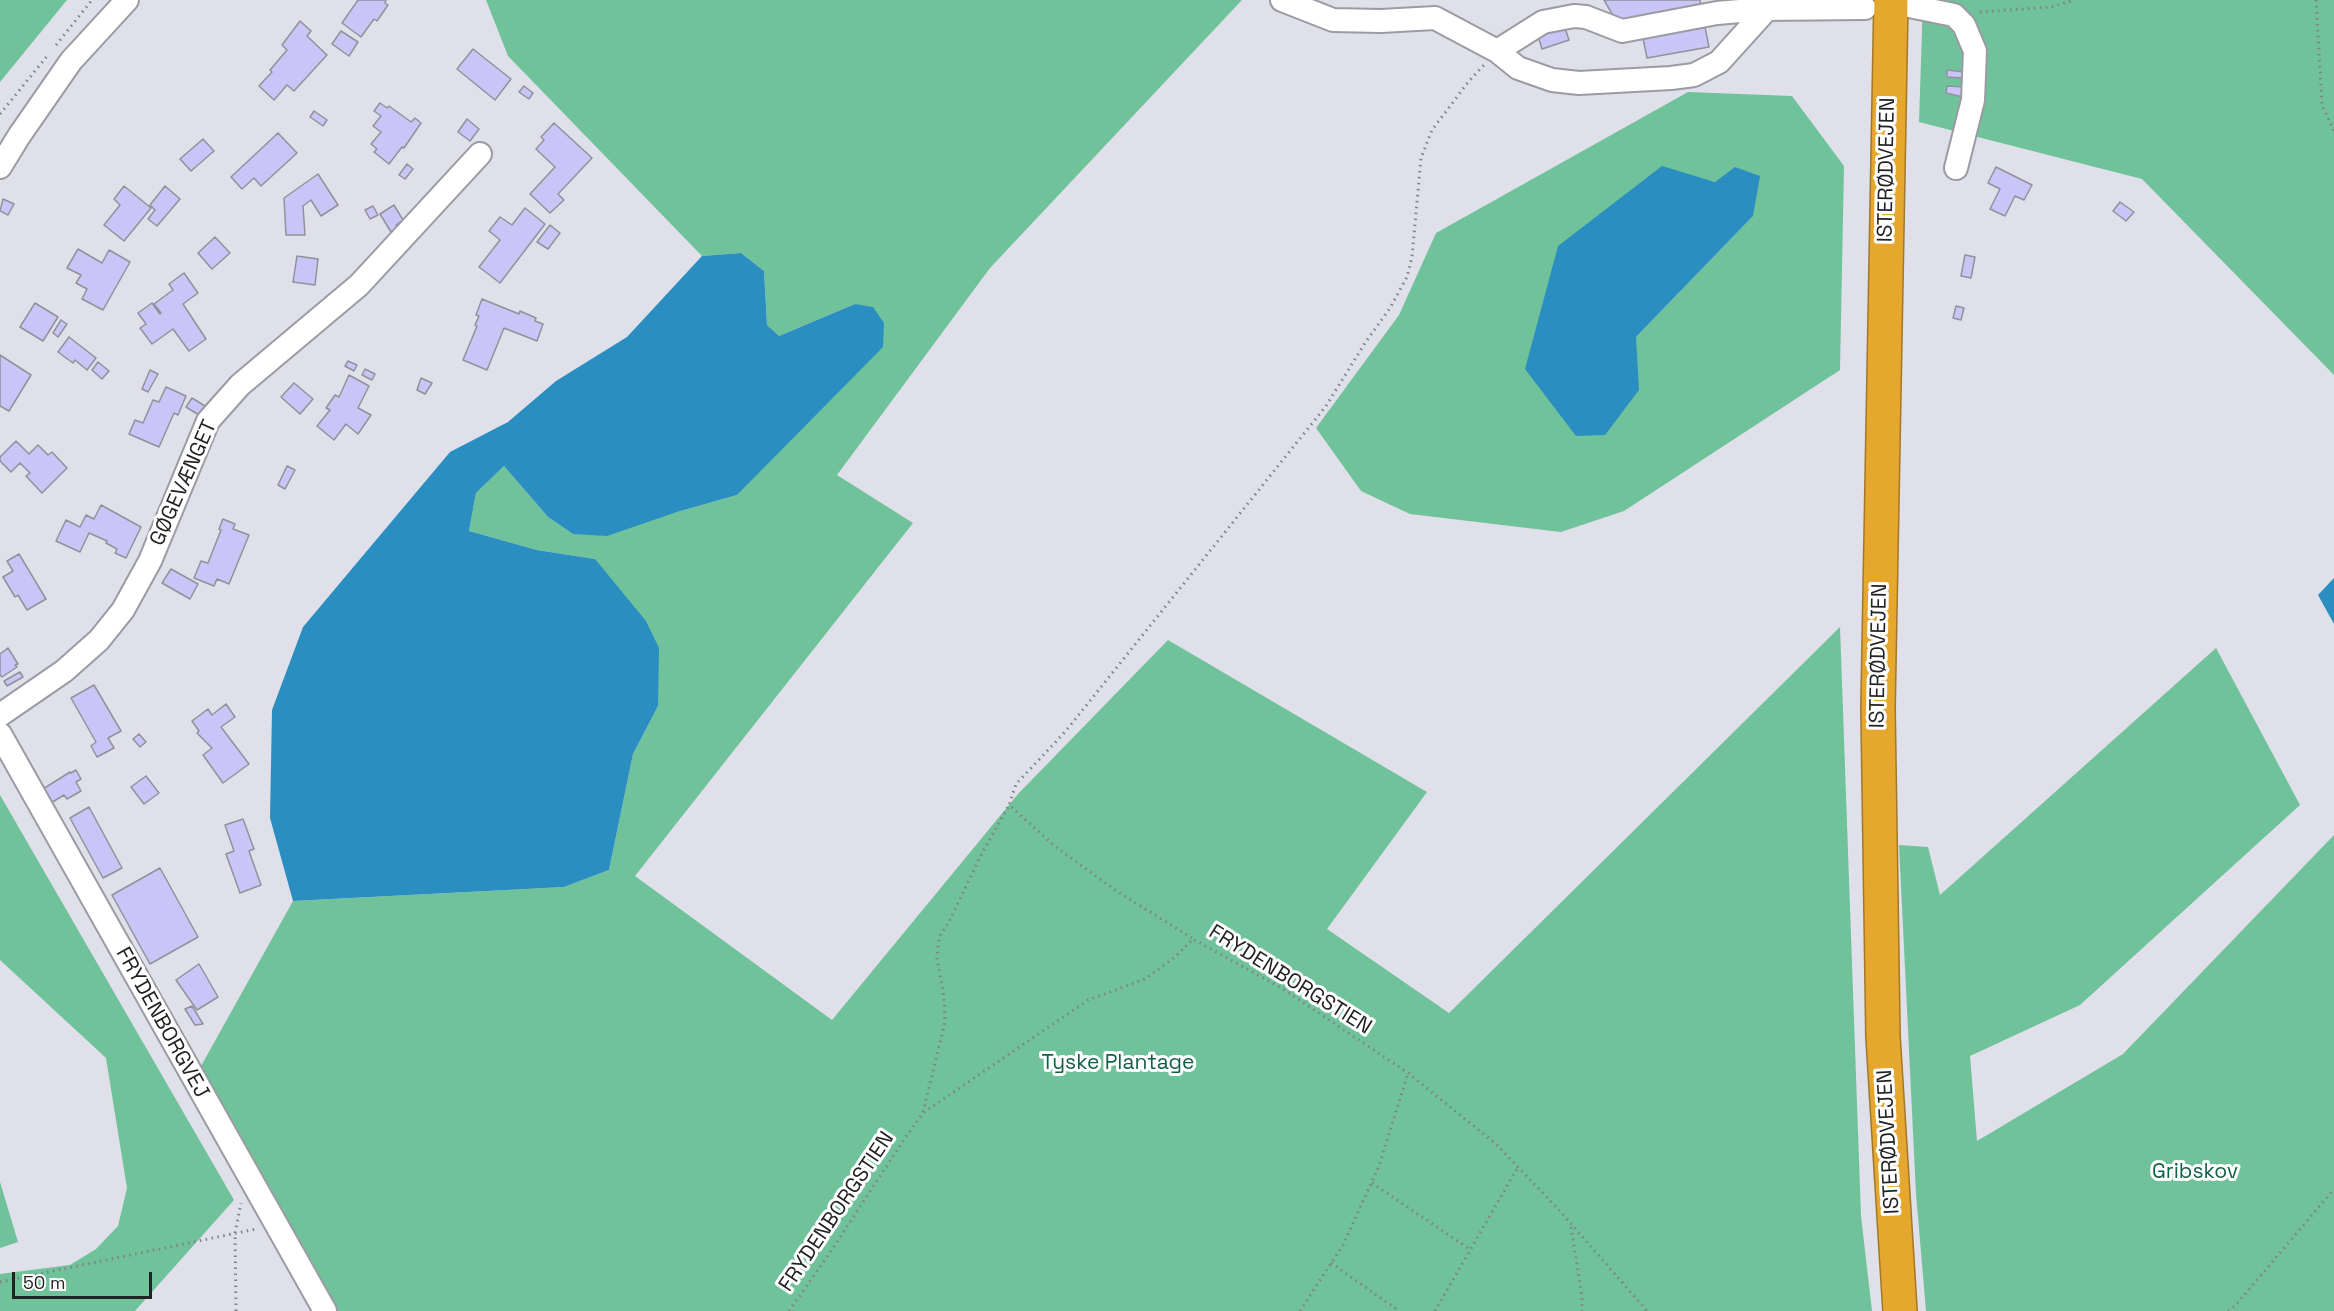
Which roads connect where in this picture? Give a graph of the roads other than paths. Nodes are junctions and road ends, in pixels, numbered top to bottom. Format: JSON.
{"nodes":[{"id":1,"x":127,"y":0,"type":"edge"},
{"id":2,"x":1282,"y":0,"type":"edge"},
{"id":3,"x":1888,"y":5,"type":"edge"},
{"id":4,"x":1767,"y":9,"type":"junction"},
{"id":5,"x":1497,"y":51,"type":"junction"},
{"id":6,"x":480,"y":154,"type":"dead end"},
{"id":7,"x":0,"y":167,"type":"edge"},
{"id":8,"x":1956,"y":168,"type":"dead end"},
{"id":9,"x":0,"y":715,"type":"edge"},
{"id":10,"x":0,"y":734,"type":"edge"},
{"id":11,"x":325,"y":1311,"type":"edge"},
{"id":12,"x":1900,"y":1311,"type":"edge"}],
"edges":[{"from":1,"to":7,"type":"street"},
{"from":2,"to":5,"type":"street"},
{"from":3,"to":4,"type":"street"},
{"from":3,"to":8,"type":"street"},
{"from":3,"to":12,"type":"highway","name":"ISTERØDVEJEN"},
{"from":4,"to":5,"type":"street"},
{"from":4,"to":5,"type":"street"},
{"from":6,"to":9,"type":"street","name":"GØGEVÆNGET"},
{"from":10,"to":11,"type":"street","name":"FRYDENBORGVEJ"}]}
